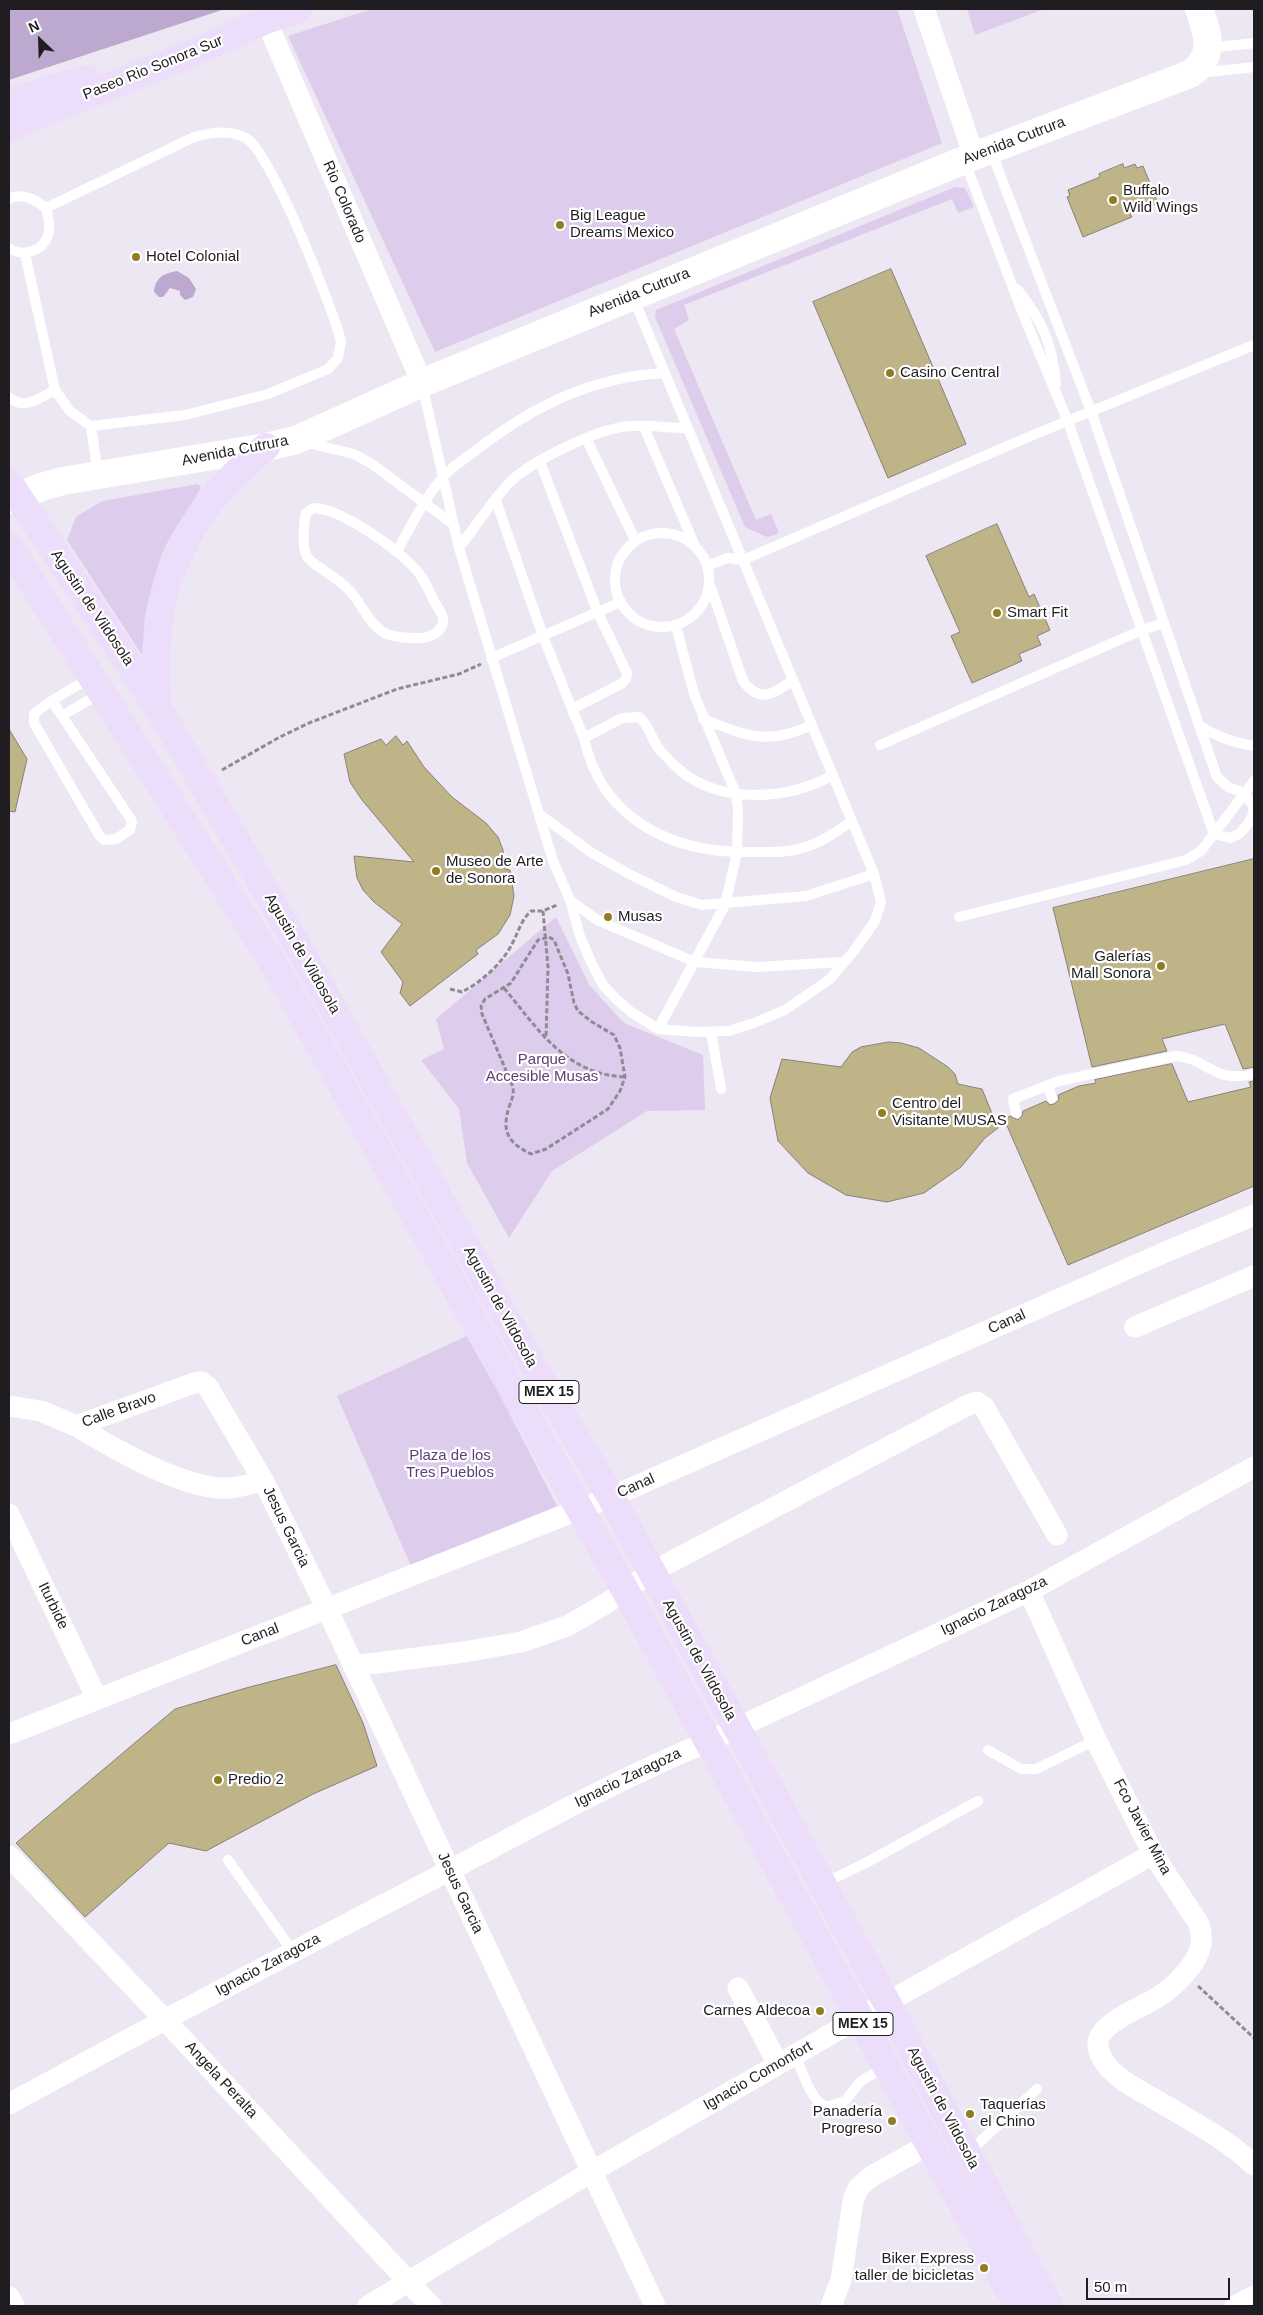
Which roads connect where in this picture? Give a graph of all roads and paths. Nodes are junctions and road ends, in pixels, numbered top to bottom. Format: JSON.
{"nodes":[{"id":1,"x":298,"y":9,"type":"edge"},
{"id":2,"x":924,"y":9,"type":"edge"},
{"id":3,"x":1199,"y":9,"type":"edge"},
{"id":4,"x":266,"y":20,"type":"junction"},
{"id":5,"x":1254,"y":43,"type":"edge"},
{"id":6,"x":1206,"y":48,"type":"junction"},
{"id":7,"x":197,"y":52,"type":"junction"},
{"id":8,"x":1254,"y":67,"type":"edge"},
{"id":9,"x":1190,"y":74,"type":"junction"},
{"id":10,"x":9,"y":102,"type":"edge"},
{"id":11,"x":9,"y":127,"type":"edge"},
{"id":12,"x":976,"y":155,"type":"junction"},
{"id":13,"x":9,"y":199,"type":"edge"},
{"id":14,"x":46,"y":208,"type":"junction"},
{"id":15,"x":9,"y":248,"type":"edge"},
{"id":16,"x":25,"y":254,"type":"junction"},
{"id":17,"x":632,"y":296,"type":"junction"},
{"id":18,"x":1254,"y":345,"type":"edge"},
{"id":19,"x":665,"y":373,"type":"junction"},
{"id":20,"x":422,"y":383,"type":"junction"},
{"id":21,"x":55,"y":390,"type":"junction"},
{"id":22,"x":9,"y":397,"type":"edge"},
{"id":23,"x":1091,"y":411,"type":"junction"},
{"id":24,"x":1068,"y":422,"type":"junction"},
{"id":25,"x":91,"y":426,"type":"junction"},
{"id":26,"x":644,"y":427,"type":"junction"},
{"id":27,"x":688,"y":428,"type":"junction"},
{"id":28,"x":586,"y":438,"type":"junction"},
{"id":29,"x":296,"y":440,"type":"junction"},
{"id":30,"x":266,"y":447,"type":"junction"},
{"id":31,"x":540,"y":462,"type":"junction"},
{"id":32,"x":98,"y":476,"type":"junction"},
{"id":33,"x":443,"y":476,"type":"junction"},
{"id":34,"x":12,"y":493,"type":"edge"},
{"id":35,"x":496,"y":501,"type":"junction"},
{"id":36,"x":425,"y":502,"type":"junction"},
{"id":37,"x":453,"y":524,"type":"junction"},
{"id":38,"x":635,"y":540,"type":"junction"},
{"id":39,"x":9,"y":546,"type":"edge"},
{"id":40,"x":696,"y":546,"type":"junction"},
{"id":41,"x":459,"y":548,"type":"junction"},
{"id":42,"x":397,"y":551,"type":"junction"},
{"id":43,"x":743,"y":560,"type":"junction"},
{"id":44,"x":709,"y":565,"type":"junction"},
{"id":45,"x":711,"y":588,"type":"junction"},
{"id":46,"x":620,"y":602,"type":"junction"},
{"id":47,"x":598,"y":613,"type":"junction"},
{"id":48,"x":1164,"y":624,"type":"junction"},
{"id":49,"x":676,"y":626,"type":"junction"},
{"id":50,"x":1142,"y":630,"type":"junction"},
{"id":51,"x":543,"y":636,"type":"junction"},
{"id":52,"x":491,"y":658,"type":"junction"},
{"id":53,"x":793,"y":680,"type":"junction"},
{"id":54,"x":97,"y":685,"type":"junction"},
{"id":55,"x":52,"y":701,"type":"junction"},
{"id":56,"x":157,"y":706,"type":"junction"},
{"id":57,"x":572,"y":709,"type":"junction"},
{"id":58,"x":63,"y":715,"type":"junction"},
{"id":59,"x":703,"y":719,"type":"junction"},
{"id":60,"x":812,"y":724,"type":"junction"},
{"id":61,"x":1200,"y":726,"type":"junction"},
{"id":62,"x":584,"y":738,"type":"junction"},
{"id":63,"x":880,"y":745,"type":"dead end"},
{"id":64,"x":1254,"y":746,"type":"edge"},
{"id":65,"x":833,"y":776,"type":"junction"},
{"id":66,"x":1254,"y":781,"type":"edge"},
{"id":67,"x":202,"y":782,"type":"junction"},
{"id":68,"x":1244,"y":793,"type":"junction"},
{"id":69,"x":736,"y":794,"type":"junction"},
{"id":70,"x":539,"y":814,"type":"junction"},
{"id":71,"x":852,"y":821,"type":"junction"},
{"id":72,"x":1214,"y":834,"type":"junction"},
{"id":73,"x":737,"y":853,"type":"junction"},
{"id":74,"x":874,"y":874,"type":"junction"},
{"id":75,"x":570,"y":900,"type":"junction"},
{"id":76,"x":725,"y":905,"type":"junction"},
{"id":77,"x":543,"y":911,"type":"junction"},
{"id":78,"x":959,"y":917,"type":"dead end"},
{"id":79,"x":546,"y":938,"type":"junction"},
{"id":80,"x":695,"y":962,"type":"junction"},
{"id":81,"x":843,"y":962,"type":"junction"},
{"id":82,"x":504,"y":988,"type":"junction"},
{"id":83,"x":450,"y":989,"type":"dead end"},
{"id":84,"x":658,"y":1029,"type":"junction"},
{"id":85,"x":711,"y":1032,"type":"junction"},
{"id":86,"x":546,"y":1039,"type":"junction"},
{"id":87,"x":1254,"y":1074,"type":"edge"},
{"id":88,"x":625,"y":1078,"type":"junction"},
{"id":89,"x":1048,"y":1085,"type":"junction"},
{"id":90,"x":721,"y":1089,"type":"dead end"},
{"id":91,"x":1052,"y":1098,"type":"dead end"},
{"id":92,"x":1016,"y":1113,"type":"dead end"},
{"id":93,"x":1254,"y":1215,"type":"edge"},
{"id":94,"x":1254,"y":1276,"type":"edge"},
{"id":95,"x":1135,"y":1327,"type":"dead end"},
{"id":96,"x":201,"y":1382,"type":"joint"},
{"id":97,"x":9,"y":1406,"type":"edge"},
{"id":98,"x":76,"y":1426,"type":"junction"},
{"id":99,"x":1254,"y":1467,"type":"edge"},
{"id":100,"x":263,"y":1480,"type":"junction"},
{"id":101,"x":611,"y":1498,"type":"junction"},
{"id":102,"x":580,"y":1509,"type":"junction"},
{"id":103,"x":9,"y":1514,"type":"edge"},
{"id":104,"x":1057,"y":1535,"type":"dead end"},
{"id":105,"x":650,"y":1572,"type":"junction"},
{"id":106,"x":625,"y":1590,"type":"junction"},
{"id":107,"x":1028,"y":1591,"type":"junction"},
{"id":108,"x":327,"y":1609,"type":"junction"},
{"id":109,"x":353,"y":1666,"type":"junction"},
{"id":110,"x":97,"y":1698,"type":"junction"},
{"id":111,"x":736,"y":1728,"type":"junction"},
{"id":112,"x":9,"y":1734,"type":"edge"},
{"id":113,"x":1096,"y":1740,"type":"junction"},
{"id":114,"x":707,"y":1742,"type":"junction"},
{"id":115,"x":988,"y":1750,"type":"dead end"},
{"id":116,"x":978,"y":1801,"type":"dead end"},
{"id":117,"x":1153,"y":1854,"type":"junction"},
{"id":118,"x":9,"y":1856,"type":"edge"},
{"id":119,"x":228,"y":1860,"type":"dead end"},
{"id":120,"x":450,"y":1870,"type":"junction"},
{"id":121,"x":822,"y":1884,"type":"junction"},
{"id":122,"x":293,"y":1952,"type":"junction"},
{"id":123,"x":1185,"y":1973,"type":"junction"},
{"id":124,"x":738,"y":1988,"type":"dead end"},
{"id":125,"x":887,"y":2003,"type":"junction"},
{"id":126,"x":859,"y":2018,"type":"junction"},
{"id":127,"x":164,"y":2019,"type":"junction"},
{"id":128,"x":1254,"y":2038,"type":"edge"},
{"id":129,"x":787,"y":2059,"type":"junction"},
{"id":130,"x":886,"y":2066,"type":"junction"},
{"id":131,"x":1037,"y":2089,"type":"dead end"},
{"id":132,"x":9,"y":2104,"type":"edge"},
{"id":133,"x":928,"y":2145,"type":"junction"},
{"id":134,"x":967,"y":2154,"type":"junction"},
{"id":135,"x":1254,"y":2166,"type":"edge"},
{"id":136,"x":591,"y":2172,"type":"junction"},
{"id":137,"x":409,"y":2282,"type":"junction"},
{"id":138,"x":1254,"y":2296,"type":"edge"},
{"id":139,"x":9,"y":2297,"type":"edge"},
{"id":140,"x":14,"y":2306,"type":"edge"},
{"id":141,"x":368,"y":2306,"type":"edge"},
{"id":142,"x":431,"y":2306,"type":"edge"},
{"id":143,"x":655,"y":2306,"type":"edge"},
{"id":144,"x":831,"y":2306,"type":"edge"},
{"id":145,"x":1018,"y":2306,"type":"edge"},
{"id":146,"x":1049,"y":2306,"type":"edge"},
{"id":147,"x":1235,"y":2306,"type":"edge"}],
"edges":[{"from":1,"to":4,"type":"main road","name":"Paseo Rio Sonora Sur"},
{"from":2,"to":12,"type":"street"},
{"from":3,"to":6,"type":"street"},
{"from":4,"to":7,"type":"main road","name":"Paseo Rio Sonora Sur"},
{"from":4,"to":20,"type":"street","name":"Rio Colorado"},
{"from":5,"to":6,"type":"lane"},
{"from":6,"to":9,"type":"street"},
{"from":7,"to":10,"type":"main road"},
{"from":7,"to":11,"type":"main road","name":"Paseo Rio Sonora Sur"},
{"from":8,"to":9,"type":"lane"},
{"from":9,"to":12,"type":"street","name":"Avenida Cutrura"},
{"from":12,"to":17,"type":"street","name":"Avenida Cutrura"},
{"from":12,"to":23,"type":"lane"},
{"from":12,"to":24,"type":"lane"},
{"from":13,"to":14,"type":"lane"},
{"from":14,"to":16,"type":"lane"},
{"from":14,"to":25,"type":"lane"},
{"from":15,"to":16,"type":"lane"},
{"from":16,"to":21,"type":"lane"},
{"from":17,"to":19,"type":"lane"},
{"from":17,"to":20,"type":"street","name":"Avenida Cutrura"},
{"from":18,"to":23,"type":"lane"},
{"from":19,"to":27,"type":"lane"},
{"from":19,"to":33,"type":"lane"},
{"from":20,"to":29,"type":"street","name":"Avenida Cutrura"},
{"from":20,"to":33,"type":"lane"},
{"from":21,"to":22,"type":"lane"},
{"from":21,"to":25,"type":"lane"},
{"from":23,"to":24,"type":"lane"},
{"from":23,"to":48,"type":"lane"},
{"from":24,"to":43,"type":"lane"},
{"from":24,"to":50,"type":"lane"},
{"from":25,"to":32,"type":"lane"},
{"from":26,"to":27,"type":"lane"},
{"from":26,"to":28,"type":"lane"},
{"from":26,"to":40,"type":"lane"},
{"from":27,"to":43,"type":"lane"},
{"from":28,"to":31,"type":"lane"},
{"from":28,"to":38,"type":"lane"},
{"from":29,"to":30,"type":"street","name":"Avenida Cutrura"},
{"from":29,"to":36,"type":"lane"},
{"from":30,"to":32,"type":"street","name":"Avenida Cutrura"},
{"from":30,"to":56,"type":"main road"},
{"from":31,"to":35,"type":"lane"},
{"from":31,"to":47,"type":"lane"},
{"from":32,"to":34,"type":"street","name":"Avenida Cutrura"},
{"from":33,"to":36,"type":"lane"},
{"from":33,"to":37,"type":"lane"},
{"from":34,"to":56,"type":"main road","name":"Agustin de Vildosola","number":"MEX 15"},
{"from":35,"to":41,"type":"lane"},
{"from":35,"to":51,"type":"lane"},
{"from":36,"to":37,"type":"lane"},
{"from":36,"to":42,"type":"lane"},
{"from":37,"to":41,"type":"lane"},
{"from":38,"to":40,"type":"lane"},
{"from":38,"to":46,"type":"lane"},
{"from":39,"to":54,"type":"main road","name":"Agustin de Vildosola","number":"MEX 15"},
{"from":40,"to":44,"type":"lane"},
{"from":41,"to":52,"type":"lane"},
{"from":42,"to":42,"type":"lane"},
{"from":43,"to":44,"type":"lane"},
{"from":43,"to":53,"type":"lane"},
{"from":44,"to":45,"type":"lane"},
{"from":45,"to":49,"type":"lane"},
{"from":45,"to":53,"type":"lane"},
{"from":46,"to":47,"type":"lane"},
{"from":46,"to":49,"type":"lane"},
{"from":47,"to":51,"type":"lane"},
{"from":47,"to":57,"type":"lane"},
{"from":48,"to":50,"type":"lane"},
{"from":48,"to":61,"type":"lane"},
{"from":49,"to":59,"type":"lane"},
{"from":50,"to":63,"type":"lane"},
{"from":50,"to":72,"type":"lane"},
{"from":51,"to":52,"type":"lane"},
{"from":51,"to":57,"type":"lane"},
{"from":52,"to":67,"type":"path"},
{"from":52,"to":70,"type":"lane"},
{"from":53,"to":60,"type":"lane"},
{"from":54,"to":55,"type":"lane"},
{"from":54,"to":58,"type":"lane"},
{"from":54,"to":102,"type":"main road","name":"Agustin de Vildosola","number":"MEX 15"},
{"from":55,"to":58,"type":"lane"},
{"from":55,"to":58,"type":"lane"},
{"from":56,"to":67,"type":"main road","name":"Agustin de Vildosola","number":"MEX 15"},
{"from":57,"to":62,"type":"lane"},
{"from":59,"to":60,"type":"lane"},
{"from":59,"to":69,"type":"lane"},
{"from":60,"to":65,"type":"lane"},
{"from":61,"to":64,"type":"lane"},
{"from":61,"to":68,"type":"lane"},
{"from":62,"to":69,"type":"lane"},
{"from":62,"to":73,"type":"lane"},
{"from":65,"to":69,"type":"lane"},
{"from":65,"to":71,"type":"lane"},
{"from":66,"to":68,"type":"lane"},
{"from":67,"to":101,"type":"main road","name":"Agustin de Vildosola","number":"MEX 15"},
{"from":68,"to":72,"type":"lane"},
{"from":68,"to":72,"type":"lane"},
{"from":69,"to":73,"type":"lane"},
{"from":70,"to":75,"type":"lane"},
{"from":70,"to":76,"type":"lane"},
{"from":71,"to":73,"type":"lane"},
{"from":71,"to":74,"type":"lane"},
{"from":72,"to":78,"type":"lane"},
{"from":73,"to":76,"type":"lane"},
{"from":74,"to":76,"type":"lane"},
{"from":74,"to":81,"type":"lane"},
{"from":75,"to":77,"type":"path"},
{"from":75,"to":80,"type":"lane"},
{"from":75,"to":84,"type":"lane"},
{"from":76,"to":80,"type":"lane"},
{"from":77,"to":79,"type":"path"},
{"from":77,"to":83,"type":"path"},
{"from":79,"to":82,"type":"path"},
{"from":79,"to":86,"type":"path"},
{"from":79,"to":88,"type":"path"},
{"from":80,"to":81,"type":"lane"},
{"from":80,"to":84,"type":"lane"},
{"from":81,"to":85,"type":"lane"},
{"from":82,"to":86,"type":"path"},
{"from":82,"to":88,"type":"path"},
{"from":84,"to":85,"type":"lane"},
{"from":85,"to":90,"type":"lane"},
{"from":86,"to":88,"type":"path"},
{"from":87,"to":89,"type":"lane"},
{"from":89,"to":91,"type":"lane"},
{"from":89,"to":92,"type":"lane"},
{"from":93,"to":101,"type":"street","name":"Canal"},
{"from":94,"to":95,"type":"street"},
{"from":96,"to":98,"type":"street","name":"Calle Bravo"},
{"from":96,"to":100,"type":"street","name":"Jesus Garcia"},
{"from":97,"to":98,"type":"street","name":"Calle Bravo"},
{"from":98,"to":100,"type":"street","name":"Jesus Garcia"},
{"from":99,"to":107,"type":"street","name":"Ignacio Zaragoza"},
{"from":100,"to":108,"type":"street","name":"Jesus Garcia"},
{"from":101,"to":102,"type":"street","name":"Canal"},
{"from":101,"to":105,"type":"main road","name":"Agustin de Vildosola","number":"MEX 15"},
{"from":102,"to":106,"type":"main road","name":"Agustin de Vildosola","number":"MEX 15"},
{"from":102,"to":108,"type":"street","name":"Canal"},
{"from":103,"to":110,"type":"street","name":"Iturbide"},
{"from":104,"to":105,"type":"street"},
{"from":105,"to":106,"type":"street"},
{"from":105,"to":111,"type":"main road","name":"Agustin de Vildosola","number":"MEX 15"},
{"from":106,"to":109,"type":"street"},
{"from":106,"to":114,"type":"main road","name":"Agustin de Vildosola","number":"MEX 15"},
{"from":107,"to":111,"type":"street","name":"Ignacio Zaragoza"},
{"from":107,"to":113,"type":"street","name":"Fco Javier Mina"},
{"from":108,"to":109,"type":"street","name":"Jesus Garcia"},
{"from":108,"to":110,"type":"street","name":"Canal"},
{"from":109,"to":120,"type":"street","name":"Jesus Garcia"},
{"from":110,"to":112,"type":"street","name":"Canal"},
{"from":111,"to":114,"type":"street","name":"Ignacio Zaragoza"},
{"from":111,"to":121,"type":"main road","name":"Agustin de Vildosola","number":"MEX 15"},
{"from":113,"to":115,"type":"lane"},
{"from":113,"to":117,"type":"street","name":"Fco Javier Mina"},
{"from":114,"to":120,"type":"street","name":"Ignacio Zaragoza"},
{"from":114,"to":126,"type":"main road","name":"Agustin de Vildosola","number":"MEX 15"},
{"from":116,"to":121,"type":"lane"},
{"from":117,"to":123,"type":"street","name":"Fco Javier Mina"},
{"from":117,"to":125,"type":"street","name":"Ignacio Comonfort"},
{"from":118,"to":127,"type":"street","name":"Angela Peralta"},
{"from":119,"to":122,"type":"lane"},
{"from":120,"to":122,"type":"street","name":"Ignacio Zaragoza"},
{"from":120,"to":136,"type":"street","name":"Jesus Garcia"},
{"from":121,"to":125,"type":"main road","name":"Agustin de Vildosola","number":"MEX 15"},
{"from":122,"to":127,"type":"street","name":"Ignacio Zaragoza"},
{"from":123,"to":128,"type":"path"},
{"from":123,"to":135,"type":"street"},
{"from":124,"to":129,"type":"street"},
{"from":125,"to":126,"type":"street","name":"Ignacio Comonfort"},
{"from":125,"to":134,"type":"main road","name":"Agustin de Vildosola","number":"MEX 15"},
{"from":126,"to":129,"type":"street","name":"Ignacio Comonfort"},
{"from":126,"to":130,"type":"main road","name":"Agustin de Vildosola","number":"MEX 15"},
{"from":127,"to":132,"type":"street","name":"Ignacio Zaragoza"},
{"from":127,"to":137,"type":"street","name":"Angela Peralta"},
{"from":129,"to":130,"type":"lane"},
{"from":129,"to":136,"type":"street","name":"Ignacio Comonfort"},
{"from":130,"to":133,"type":"main road","name":"Agustin de Vildosola","number":"MEX 15"},
{"from":131,"to":134,"type":"lane"},
{"from":133,"to":144,"type":"street"},
{"from":133,"to":145,"type":"main road","name":"Agustin de Vildosola","number":"MEX 15"},
{"from":134,"to":146,"type":"main road","name":"Agustin de Vildosola","number":"MEX 15"},
{"from":136,"to":137,"type":"street","name":"Ignacio Comonfort"},
{"from":136,"to":143,"type":"street","name":"Jesus Garcia"},
{"from":137,"to":141,"type":"street","name":"Ignacio Comonfort"},
{"from":137,"to":142,"type":"street","name":"Angela Peralta"},
{"from":138,"to":147,"type":"street"},
{"from":139,"to":140,"type":"street"}]}
